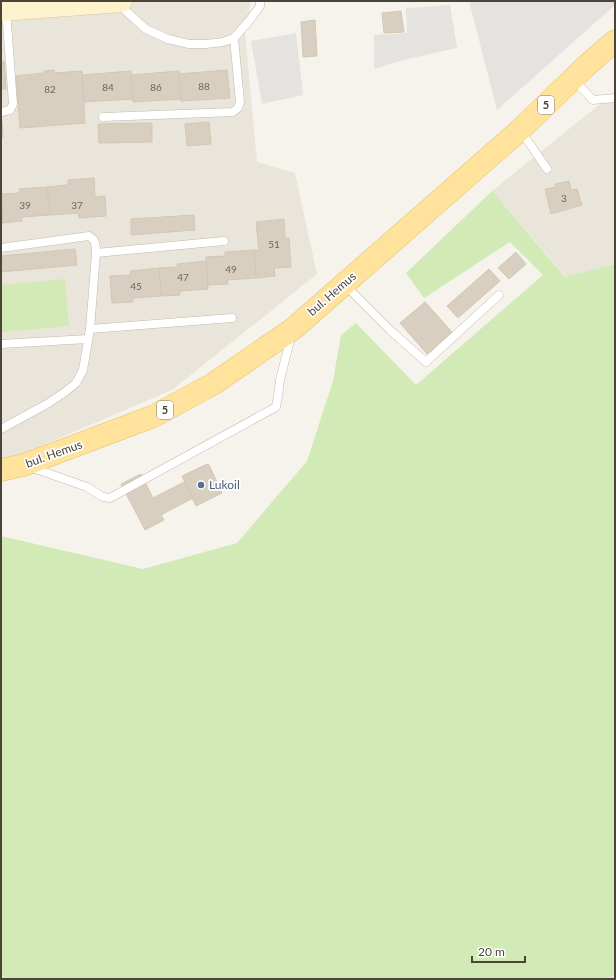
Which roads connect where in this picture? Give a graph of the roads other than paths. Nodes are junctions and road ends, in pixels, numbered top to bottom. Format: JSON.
{"nodes":[{"id":1,"x":115,"y":1,"type":"edge"},
{"id":2,"x":121,"y":1,"type":"edge"},
{"id":3,"x":260,"y":1,"type":"edge"},
{"id":4,"x":94,"y":2,"type":"edge"},
{"id":5,"x":4,"y":10,"type":"edge"},
{"id":6,"x":234,"y":38,"type":"junction"},
{"id":7,"x":615,"y":41,"type":"edge"},
{"id":8,"x":572,"y":79,"type":"junction"},
{"id":9,"x":615,"y":98,"type":"edge"},
{"id":10,"x":1,"y":112,"type":"edge"},
{"id":11,"x":102,"y":117,"type":"dead end"},
{"id":12,"x":520,"y":130,"type":"junction"},
{"id":13,"x":547,"y":169,"type":"dead end"},
{"id":14,"x":224,"y":241,"type":"dead end"},
{"id":15,"x":1,"y":248,"type":"edge"},
{"id":16,"x":96,"y":253,"type":"junction"},
{"id":17,"x":344,"y":283,"type":"junction"},
{"id":18,"x":499,"y":295,"type":"dead end"},
{"id":19,"x":232,"y":318,"type":"dead end"},
{"id":20,"x":90,"y":329,"type":"junction"},
{"id":21,"x":293,"y":329,"type":"junction"},
{"id":22,"x":88,"y":339,"type":"junction"},
{"id":23,"x":1,"y":344,"type":"edge"},
{"id":24,"x":1,"y":429,"type":"edge"},
{"id":25,"x":24,"y":465,"type":"junction"},
{"id":26,"x":1,"y":470,"type":"edge"}],
"edges":[{"from":1,"to":2,"type":"main road"},
{"from":1,"to":4,"type":"main road"},
{"from":1,"to":6,"type":"lane"},
{"from":3,"to":6,"type":"lane"},
{"from":4,"to":5,"type":"main road"},
{"from":5,"to":10,"type":"lane"},
{"from":6,"to":11,"type":"lane"},
{"from":7,"to":8,"type":"main road","name":"bul. Hemus","number":"5"},
{"from":8,"to":9,"type":"lane"},
{"from":8,"to":12,"type":"main road","name":"bul. Hemus","number":"5"},
{"from":12,"to":13,"type":"lane"},
{"from":12,"to":17,"type":"main road","name":"bul. Hemus","number":"5"},
{"from":14,"to":16,"type":"lane"},
{"from":15,"to":16,"type":"lane"},
{"from":16,"to":20,"type":"lane"},
{"from":17,"to":18,"type":"lane"},
{"from":17,"to":21,"type":"main road","name":"bul. Hemus","number":"5"},
{"from":19,"to":20,"type":"lane"},
{"from":20,"to":22,"type":"lane"},
{"from":21,"to":25,"type":"main road","name":"bul. Hemus","number":"5"},
{"from":21,"to":25,"type":"lane"},
{"from":22,"to":23,"type":"lane"},
{"from":22,"to":24,"type":"lane"},
{"from":25,"to":26,"type":"main road","name":"bul. Hemus","number":"5"}]}
